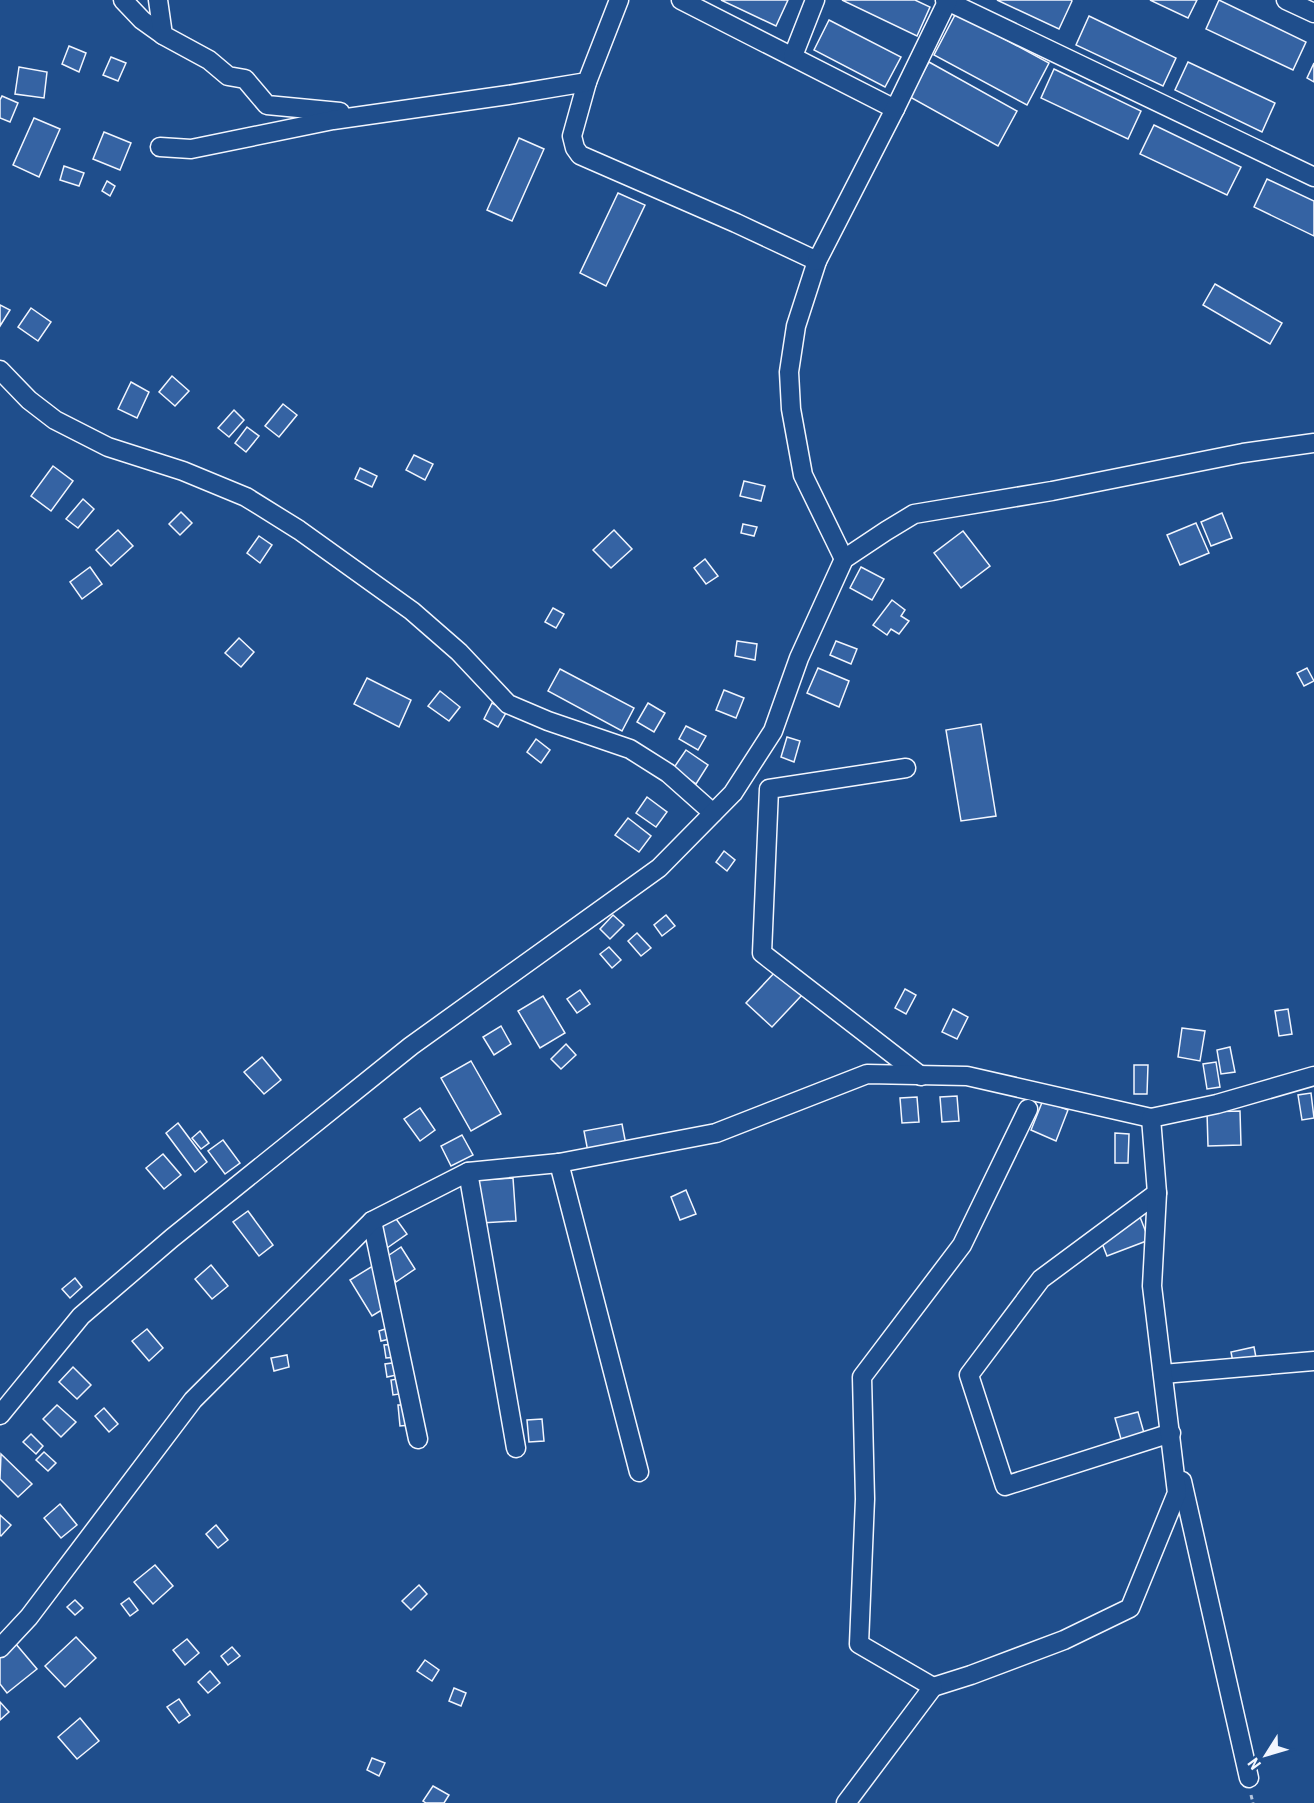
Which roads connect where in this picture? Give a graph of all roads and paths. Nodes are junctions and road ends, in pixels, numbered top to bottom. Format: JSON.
{"nodes":[{"id":1,"x":123,"y":0,"type":"edge"},
{"id":2,"x":158,"y":0,"type":"edge"},
{"id":3,"x":619,"y":0,"type":"edge"},
{"id":4,"x":681,"y":0,"type":"edge"},
{"id":5,"x":816,"y":0,"type":"edge"},
{"id":6,"x":1286,"y":0,"type":"edge"},
{"id":7,"x":947,"y":1,"type":"edge"},
{"id":8,"x":1314,"y":13,"type":"edge"},
{"id":9,"x":163,"y":35,"type":"junction"},
{"id":10,"x":793,"y":56,"type":"junction"},
{"id":11,"x":587,"y":82,"type":"junction"},
{"id":12,"x":895,"y":109,"type":"junction"},
{"id":13,"x":371,"y":115,"type":"junction"},
{"id":14,"x":160,"y":147,"type":"dead end"},
{"id":15,"x":1314,"y":177,"type":"edge"},
{"id":16,"x":817,"y":261,"type":"junction"},
{"id":17,"x":0,"y":370,"type":"edge"},
{"id":18,"x":1314,"y":443,"type":"edge"},
{"id":19,"x":844,"y":559,"type":"junction"},
{"id":20,"x":906,"y":768,"type":"dead end"},
{"id":21,"x":713,"y":813,"type":"junction"},
{"id":22,"x":921,"y":1076,"type":"junction"},
{"id":23,"x":1314,"y":1076,"type":"edge"},
{"id":24,"x":1028,"y":1109,"type":"dead end"},
{"id":25,"x":1151,"y":1118,"type":"junction"},
{"id":26,"x":559,"y":1163,"type":"junction"},
{"id":27,"x":468,"y":1172,"type":"junction"},
{"id":28,"x":1157,"y":1193,"type":"junction"},
{"id":29,"x":372,"y":1221,"type":"junction"},
{"id":30,"x":1314,"y":1361,"type":"edge"},
{"id":31,"x":1163,"y":1374,"type":"junction"},
{"id":32,"x":0,"y":1415,"type":"edge"},
{"id":33,"x":1171,"y":1433,"type":"junction"},
{"id":34,"x":418,"y":1439,"type":"dead end"},
{"id":35,"x":516,"y":1448,"type":"dead end"},
{"id":36,"x":639,"y":1472,"type":"dead end"},
{"id":37,"x":0,"y":1648,"type":"edge"},
{"id":38,"x":933,"y":1687,"type":"junction"},
{"id":39,"x":1249,"y":1778,"type":"dead end"},
{"id":40,"x":846,"y":1803,"type":"edge"}],
"edges":[{"from":1,"to":9,"type":"street"},
{"from":2,"to":9,"type":"street"},
{"from":3,"to":11,"type":"street"},
{"from":4,"to":10,"type":"street"},
{"from":5,"to":10,"type":"street"},
{"from":6,"to":8,"type":"street"},
{"from":7,"to":12,"type":"street"},
{"from":7,"to":15,"type":"street"},
{"from":9,"to":13,"type":"street"},
{"from":10,"to":12,"type":"street"},
{"from":11,"to":13,"type":"street"},
{"from":11,"to":16,"type":"street"},
{"from":12,"to":16,"type":"street"},
{"from":13,"to":14,"type":"street"},
{"from":16,"to":19,"type":"street"},
{"from":17,"to":21,"type":"street"},
{"from":18,"to":19,"type":"street"},
{"from":19,"to":21,"type":"street"},
{"from":20,"to":22,"type":"street"},
{"from":21,"to":32,"type":"street"},
{"from":22,"to":25,"type":"street"},
{"from":22,"to":26,"type":"street"},
{"from":23,"to":25,"type":"street"},
{"from":24,"to":38,"type":"street"},
{"from":25,"to":28,"type":"street"},
{"from":26,"to":27,"type":"street"},
{"from":26,"to":36,"type":"street"},
{"from":27,"to":29,"type":"street"},
{"from":27,"to":35,"type":"street"},
{"from":28,"to":31,"type":"street"},
{"from":28,"to":33,"type":"street"},
{"from":29,"to":34,"type":"street"},
{"from":29,"to":37,"type":"street"},
{"from":30,"to":31,"type":"street"},
{"from":31,"to":33,"type":"street"},
{"from":33,"to":38,"type":"street"},
{"from":33,"to":39,"type":"street"},
{"from":38,"to":40,"type":"street"}]}
